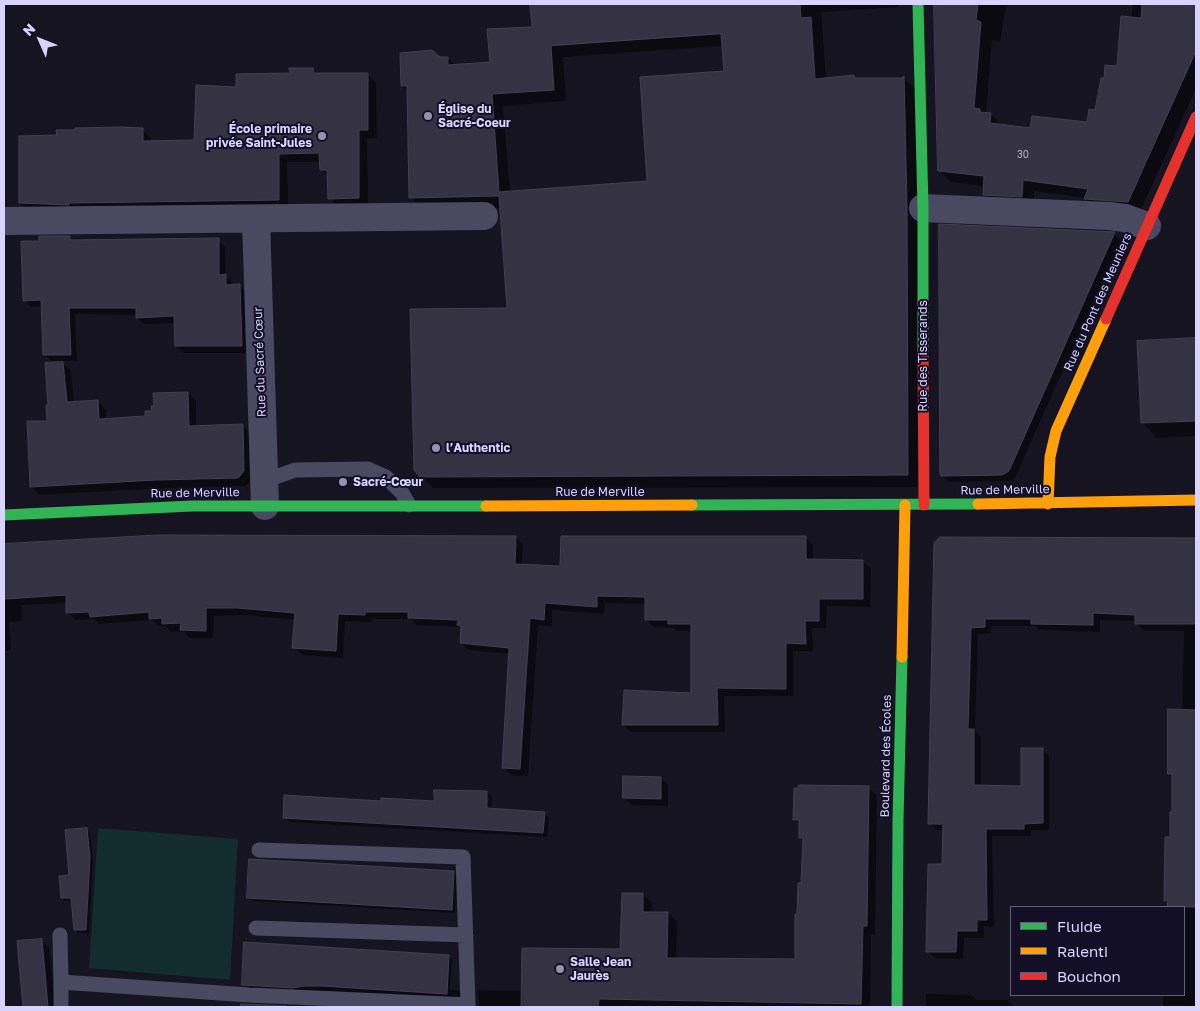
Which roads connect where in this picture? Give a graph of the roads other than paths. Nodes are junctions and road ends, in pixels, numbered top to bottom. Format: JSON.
{"nodes":[{"id":1,"x":918,"y":4,"type":"edge"},
{"id":2,"x":1196,"y":117,"type":"edge"},
{"id":3,"x":923,"y":208,"type":"junction"},
{"id":4,"x":484,"y":216,"type":"dead end"},
{"id":5,"x":256,"y":219,"type":"junction"},
{"id":6,"x":4,"y":221,"type":"edge"},
{"id":7,"x":1147,"y":226,"type":"junction"},
{"id":8,"x":264,"y":493,"type":"junction"},
{"id":9,"x":1196,"y":500,"type":"edge"},
{"id":10,"x":1048,"y":504,"type":"junction"},
{"id":11,"x":905,"y":505,"type":"junction"},
{"id":12,"x":924,"y":505,"type":"junction"},
{"id":13,"x":409,"y":506,"type":"junction"},
{"id":14,"x":4,"y":515,"type":"edge"},
{"id":15,"x":259,"y":850,"type":"dead end"},
{"id":16,"x":256,"y":928,"type":"dead end"},
{"id":17,"x":466,"y":935,"type":"junction"},
{"id":18,"x":60,"y":936,"type":"dead end"},
{"id":19,"x":61,"y":982,"type":"junction"},
{"id":20,"x":468,"y":1006,"type":"edge"},
{"id":21,"x":61,"y":1007,"type":"edge"},
{"id":22,"x":897,"y":1007,"type":"edge"}],
"edges":[{"from":1,"to":3,"type":"street","name":"Rue des Tisserands"},
{"from":2,"to":7,"type":"street","name":"Rue du Pont des Meuniers"},
{"from":3,"to":7,"type":"street"},
{"from":3,"to":12,"type":"street","name":"Rue des Tisserands"},
{"from":4,"to":5,"type":"street"},
{"from":5,"to":6,"type":"street"},
{"from":5,"to":8,"type":"street","name":"Rue du Sacré Cœur"},
{"from":7,"to":10,"type":"street","name":"Rue du Pont des Meuniers"},
{"from":8,"to":13,"type":"street","name":"Rue de Merville"},
{"from":8,"to":13,"type":"lane"},
{"from":8,"to":14,"type":"street","name":"Rue de Merville"},
{"from":9,"to":10,"type":"street","name":"Rue de Merville"},
{"from":10,"to":12,"type":"street","name":"Rue de Merville"},
{"from":11,"to":12,"type":"street","name":"Rue de Merville"},
{"from":11,"to":13,"type":"street","name":"Rue de Merville"},
{"from":11,"to":22,"type":"street","name":"Boulevard des Écoles"},
{"from":15,"to":17,"type":"lane"},
{"from":16,"to":17,"type":"lane"},
{"from":17,"to":20,"type":"lane"},
{"from":18,"to":19,"type":"lane"},
{"from":19,"to":20,"type":"lane"},
{"from":19,"to":21,"type":"lane"}]}
